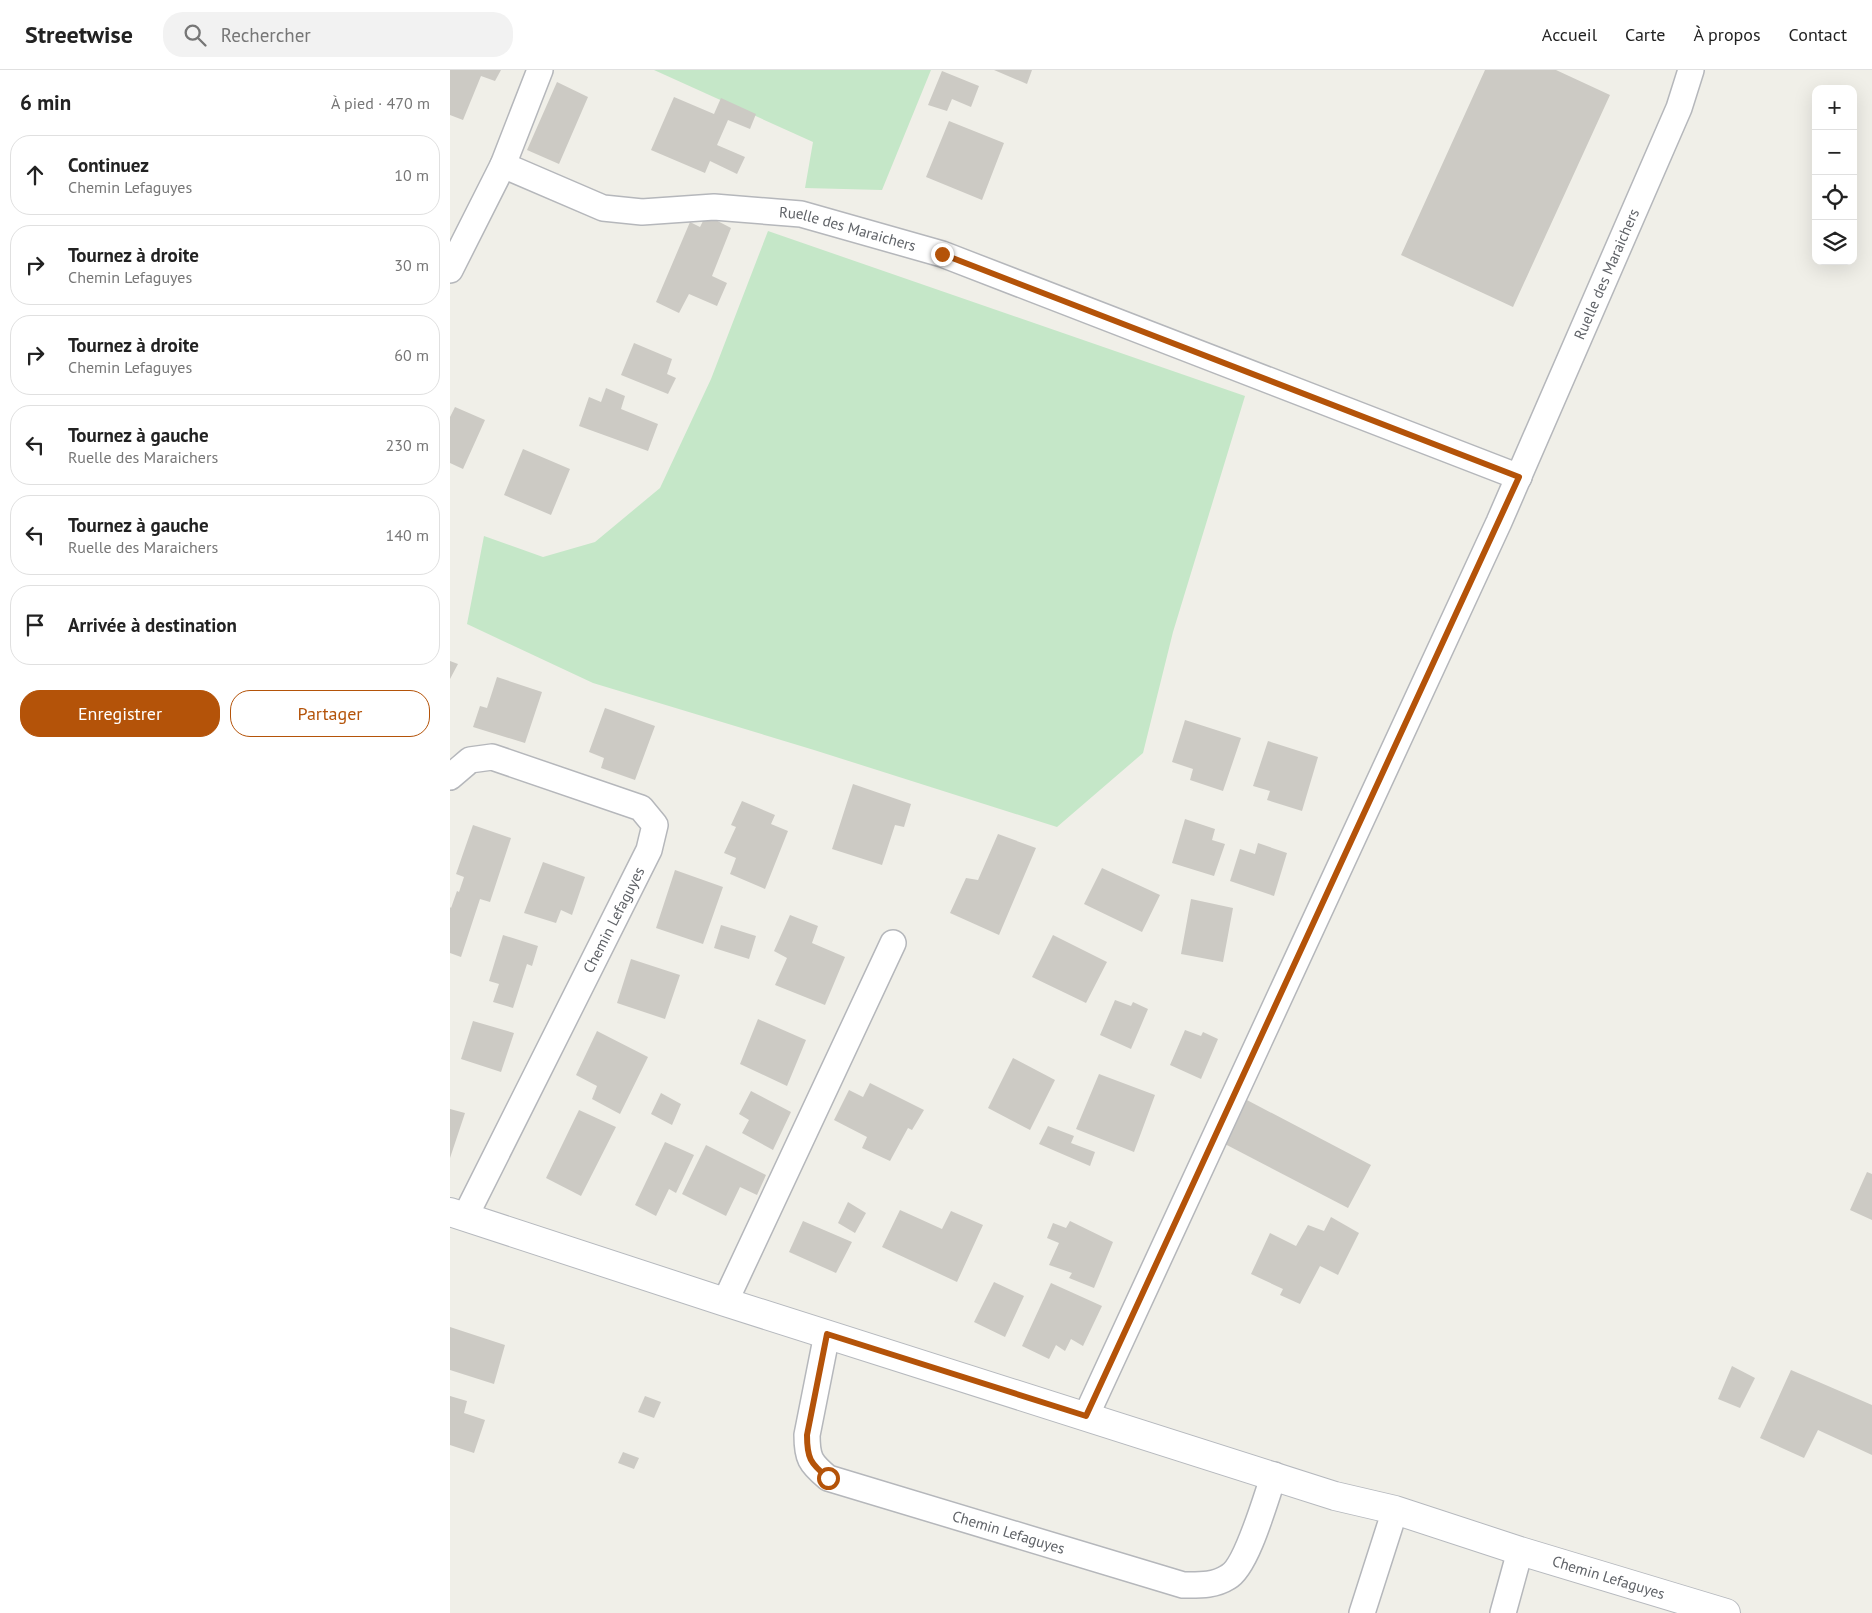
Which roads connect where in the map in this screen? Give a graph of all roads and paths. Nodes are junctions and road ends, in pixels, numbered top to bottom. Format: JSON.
{"nodes":[{"id":1,"x":540,"y":70,"type":"edge"},
{"id":2,"x":1691,"y":70,"type":"edge"},
{"id":3,"x":503,"y":165,"type":"junction"},
{"id":4,"x":450,"y":270,"type":"edge"},
{"id":5,"x":1519,"y":477,"type":"junction"},
{"id":6,"x":450,"y":777,"type":"edge"},
{"id":7,"x":893,"y":943,"type":"dead end"},
{"id":8,"x":458,"y":1215,"type":"edge"},
{"id":9,"x":725,"y":1302,"type":"junction"},
{"id":10,"x":827,"y":1334,"type":"junction"},
{"id":11,"x":1086,"y":1416,"type":"junction"},
{"id":12,"x":1274,"y":1475,"type":"junction"},
{"id":13,"x":1395,"y":1510,"type":"junction"},
{"id":14,"x":1520,"y":1551,"type":"junction"},
{"id":15,"x":1362,"y":1613,"type":"edge"},
{"id":16,"x":1503,"y":1613,"type":"edge"},
{"id":17,"x":1726,"y":1613,"type":"edge"}],
"edges":[{"from":1,"to":3,"type":"street"},
{"from":2,"to":5,"type":"street","name":"Ruelle des Maraichers"},
{"from":3,"to":4,"type":"street"},
{"from":3,"to":5,"type":"street","name":"Ruelle des Maraichers"},
{"from":5,"to":11,"type":"street","name":"Ruelle des Maraichers"},
{"from":6,"to":8,"type":"street","name":"Chemin Lefaguyes"},
{"from":7,"to":9,"type":"street"},
{"from":8,"to":9,"type":"main road","name":"Chemin Lefaguyes"},
{"from":9,"to":10,"type":"main road","name":"Chemin Lefaguyes"},
{"from":10,"to":11,"type":"main road","name":"Chemin Lefaguyes"},
{"from":10,"to":12,"type":"street","name":"Chemin Lefaguyes"},
{"from":11,"to":12,"type":"main road","name":"Chemin Lefaguyes"},
{"from":12,"to":13,"type":"main road","name":"Chemin Lefaguyes"},
{"from":13,"to":14,"type":"main road","name":"Chemin Lefaguyes"},
{"from":13,"to":15,"type":"street"},
{"from":14,"to":16,"type":"street"},
{"from":14,"to":17,"type":"main road","name":"Chemin Lefaguyes"}]}
